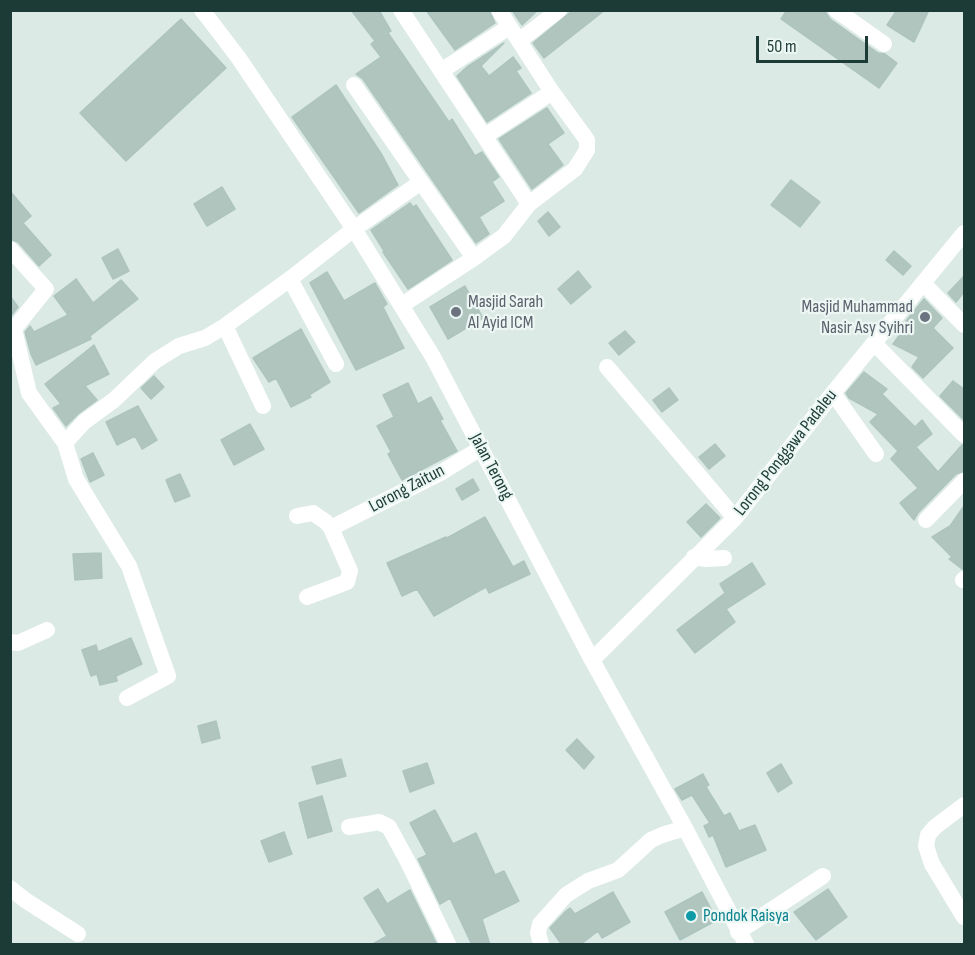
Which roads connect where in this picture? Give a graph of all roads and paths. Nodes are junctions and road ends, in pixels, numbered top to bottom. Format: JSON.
{"nodes":[{"id":1,"x":202,"y":10,"type":"edge"},
{"id":2,"x":401,"y":10,"type":"edge"},
{"id":3,"x":499,"y":10,"type":"edge"},
{"id":4,"x":559,"y":10,"type":"edge"},
{"id":5,"x":836,"y":10,"type":"edge"},
{"id":6,"x":857,"y":16,"type":"edge"},
{"id":7,"x":509,"y":27,"type":"junction"},
{"id":8,"x":519,"y":41,"type":"junction"},
{"id":9,"x":884,"y":44,"type":"dead end"},
{"id":10,"x":441,"y":71,"type":"junction"},
{"id":11,"x":354,"y":85,"type":"dead end"},
{"id":12,"x":552,"y":92,"type":"junction"},
{"id":13,"x":485,"y":136,"type":"junction"},
{"id":14,"x":421,"y":182,"type":"junction"},
{"id":15,"x":529,"y":204,"type":"junction"},
{"id":16,"x":354,"y":229,"type":"junction"},
{"id":17,"x":964,"y":233,"type":"edge"},
{"id":18,"x":10,"y":249,"type":"edge"},
{"id":19,"x":474,"y":258,"type":"junction"},
{"id":20,"x":290,"y":279,"type":"junction"},
{"id":21,"x":924,"y":284,"type":"junction"},
{"id":22,"x":402,"y":305,"type":"junction"},
{"id":23,"x":964,"y":325,"type":"edge"},
{"id":24,"x":225,"y":326,"type":"junction"},
{"id":25,"x":875,"y":344,"type":"junction"},
{"id":26,"x":336,"y":364,"type":"dead end"},
{"id":27,"x":607,"y":367,"type":"dead end"},
{"id":28,"x":833,"y":393,"type":"junction"},
{"id":29,"x":263,"y":406,"type":"dead end"},
{"id":30,"x":964,"y":435,"type":"edge"},
{"id":31,"x":65,"y":443,"type":"junction"},
{"id":32,"x":481,"y":448,"type":"junction"},
{"id":33,"x":876,"y":454,"type":"dead end"},
{"id":34,"x":964,"y":481,"type":"edge"},
{"id":35,"x":297,"y":516,"type":"dead end"},
{"id":36,"x":735,"y":518,"type":"junction"},
{"id":37,"x":926,"y":520,"type":"dead end"},
{"id":38,"x":331,"y":528,"type":"junction"},
{"id":39,"x":694,"y":556,"type":"junction"},
{"id":40,"x":723,"y":558,"type":"dead end"},
{"id":41,"x":307,"y":597,"type":"dead end"},
{"id":42,"x":47,"y":630,"type":"dead end"},
{"id":43,"x":10,"y":642,"type":"edge"},
{"id":44,"x":591,"y":660,"type":"junction"},
{"id":45,"x":127,"y":698,"type":"dead end"},
{"id":46,"x":964,"y":805,"type":"edge"},
{"id":47,"x":349,"y":827,"type":"dead end"},
{"id":48,"x":686,"y":828,"type":"junction"},
{"id":49,"x":823,"y":876,"type":"dead end"},
{"id":50,"x":10,"y":888,"type":"edge"},
{"id":51,"x":964,"y":917,"type":"edge"},
{"id":52,"x":78,"y":934,"type":"dead end"},
{"id":53,"x":742,"y":938,"type":"edge"},
{"id":54,"x":448,"y":945,"type":"edge"},
{"id":55,"x":541,"y":945,"type":"edge"}],
"edges":[{"from":1,"to":16,"type":"street","name":"Jalan Terong"},
{"from":2,"to":10,"type":"street"},
{"from":3,"to":7,"type":"street"},
{"from":4,"to":8,"type":"street"},
{"from":5,"to":6,"type":"street"},
{"from":6,"to":9,"type":"street"},
{"from":7,"to":8,"type":"street"},
{"from":7,"to":10,"type":"street"},
{"from":8,"to":12,"type":"street"},
{"from":10,"to":13,"type":"street"},
{"from":11,"to":14,"type":"street"},
{"from":12,"to":13,"type":"street"},
{"from":12,"to":15,"type":"street"},
{"from":13,"to":15,"type":"street"},
{"from":14,"to":16,"type":"street"},
{"from":14,"to":19,"type":"street"},
{"from":15,"to":19,"type":"street"},
{"from":16,"to":20,"type":"street"},
{"from":16,"to":22,"type":"street","name":"Jalan Terong"},
{"from":17,"to":21,"type":"street","name":"Lorong Ponggawa Padaleu"},
{"from":18,"to":31,"type":"street"},
{"from":19,"to":22,"type":"street"},
{"from":20,"to":24,"type":"street"},
{"from":20,"to":26,"type":"street"},
{"from":21,"to":23,"type":"street"},
{"from":21,"to":25,"type":"street","name":"Lorong Ponggawa Padaleu"},
{"from":22,"to":32,"type":"street","name":"Jalan Terong"},
{"from":24,"to":29,"type":"street"},
{"from":24,"to":31,"type":"street"},
{"from":25,"to":28,"type":"street","name":"Lorong Ponggawa Padaleu"},
{"from":25,"to":30,"type":"street"},
{"from":27,"to":36,"type":"street"},
{"from":28,"to":33,"type":"street"},
{"from":28,"to":36,"type":"street","name":"Lorong Ponggawa Padaleu"},
{"from":31,"to":45,"type":"street"},
{"from":32,"to":38,"type":"street","name":"Lorong Zaitun"},
{"from":32,"to":44,"type":"street","name":"Jalan Terong"},
{"from":34,"to":37,"type":"street"},
{"from":35,"to":38,"type":"street"},
{"from":36,"to":39,"type":"street","name":"Lorong Ponggawa Padaleu"},
{"from":38,"to":41,"type":"street"},
{"from":39,"to":40,"type":"street"},
{"from":39,"to":44,"type":"street","name":"Lorong Ponggawa Padaleu"},
{"from":42,"to":43,"type":"street"},
{"from":44,"to":48,"type":"street","name":"Jalan Terong"},
{"from":46,"to":51,"type":"street"},
{"from":47,"to":54,"type":"street"},
{"from":48,"to":53,"type":"street","name":"Jalan Terong"},
{"from":48,"to":55,"type":"street"},
{"from":49,"to":53,"type":"street"},
{"from":50,"to":52,"type":"street"}]}
